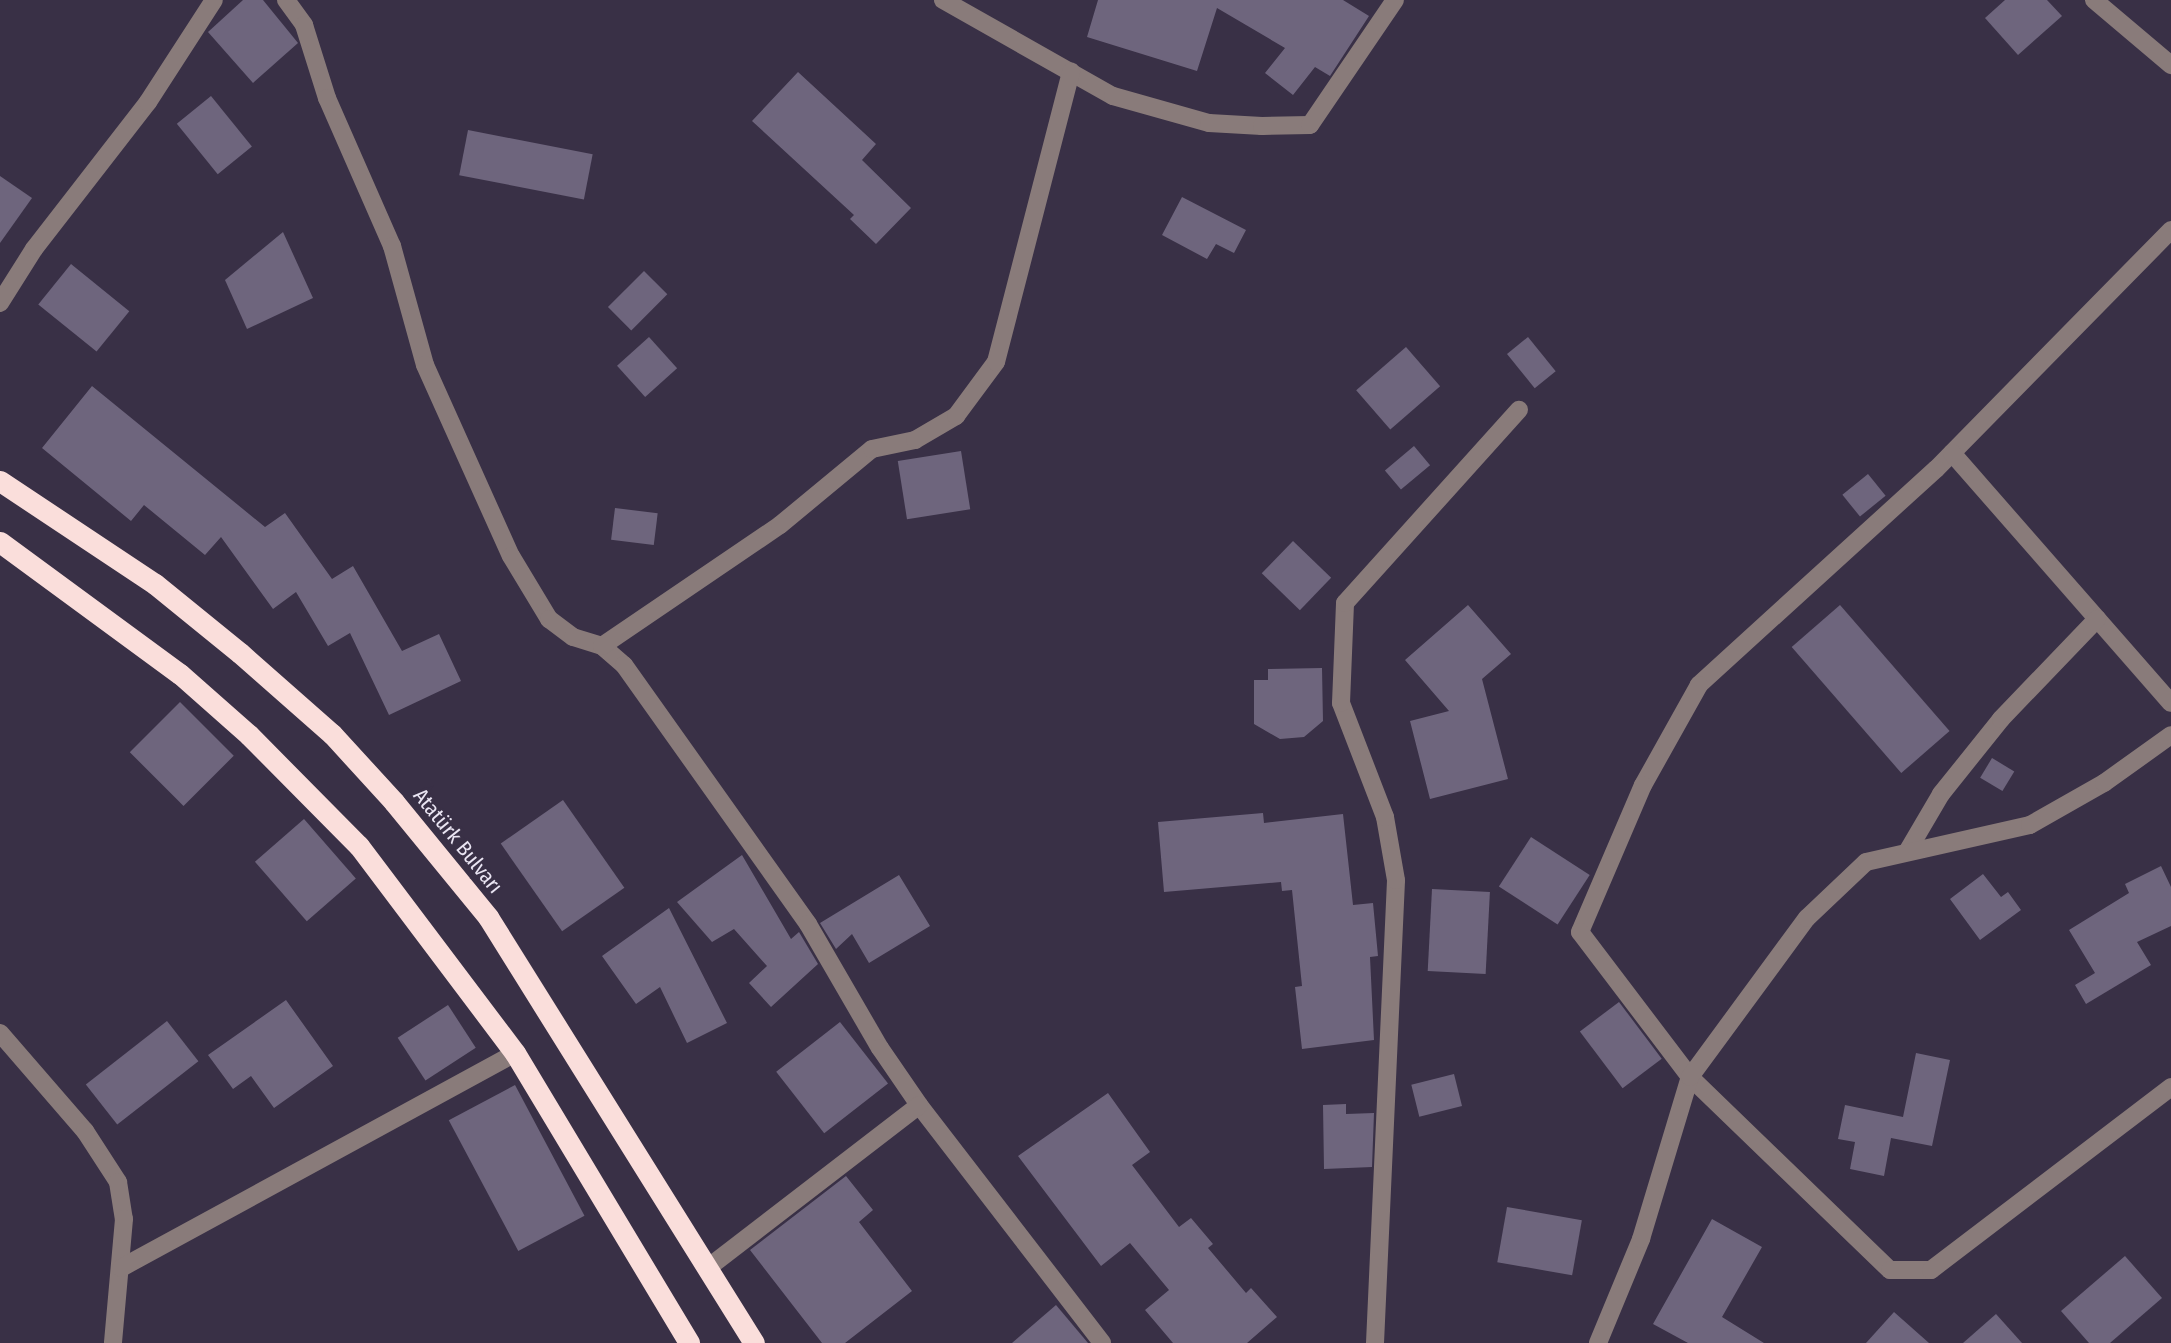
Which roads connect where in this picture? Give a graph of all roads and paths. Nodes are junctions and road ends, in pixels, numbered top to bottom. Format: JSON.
{"nodes":[{"id":1,"x":214,"y":0,"type":"edge"},
{"id":2,"x":286,"y":0,"type":"edge"},
{"id":3,"x":943,"y":0,"type":"edge"},
{"id":4,"x":1395,"y":0,"type":"edge"},
{"id":5,"x":2094,"y":0,"type":"edge"},
{"id":6,"x":2171,"y":65,"type":"edge"},
{"id":7,"x":1071,"y":72,"type":"junction"},
{"id":8,"x":2171,"y":230,"type":"edge"},
{"id":9,"x":0,"y":303,"type":"edge"},
{"id":10,"x":1519,"y":410,"type":"dead end"},
{"id":11,"x":1952,"y":453,"type":"junction"},
{"id":12,"x":0,"y":481,"type":"edge"},
{"id":13,"x":0,"y":542,"type":"edge"},
{"id":14,"x":2097,"y":619,"type":"junction"},
{"id":15,"x":602,"y":646,"type":"junction"},
{"id":16,"x":2171,"y":704,"type":"edge"},
{"id":17,"x":2171,"y":735,"type":"edge"},
{"id":18,"x":1908,"y":852,"type":"junction"},
{"id":19,"x":0,"y":1032,"type":"edge"},
{"id":20,"x":515,"y":1053,"type":"junction"},
{"id":21,"x":1690,"y":1077,"type":"junction"},
{"id":22,"x":2171,"y":1087,"type":"edge"},
{"id":23,"x":919,"y":1105,"type":"junction"},
{"id":24,"x":709,"y":1267,"type":"junction"},
{"id":25,"x":121,"y":1268,"type":"junction"},
{"id":26,"x":113,"y":1343,"type":"edge"},
{"id":27,"x":689,"y":1343,"type":"edge"},
{"id":28,"x":754,"y":1343,"type":"edge"},
{"id":29,"x":1102,"y":1343,"type":"edge"},
{"id":30,"x":1375,"y":1343,"type":"edge"},
{"id":31,"x":1598,"y":1343,"type":"edge"}],
"edges":[{"from":1,"to":9,"type":"street"},
{"from":2,"to":15,"type":"street"},
{"from":3,"to":7,"type":"street"},
{"from":4,"to":7,"type":"street"},
{"from":5,"to":6,"type":"street"},
{"from":7,"to":15,"type":"street"},
{"from":8,"to":11,"type":"street"},
{"from":10,"to":30,"type":"street"},
{"from":11,"to":14,"type":"street"},
{"from":11,"to":21,"type":"street"},
{"from":12,"to":24,"type":"highway","name":"Atatürk Bulvarı"},
{"from":13,"to":20,"type":"highway"},
{"from":14,"to":16,"type":"street"},
{"from":14,"to":18,"type":"street"},
{"from":15,"to":23,"type":"street"},
{"from":17,"to":18,"type":"street"},
{"from":18,"to":21,"type":"street"},
{"from":19,"to":25,"type":"street"},
{"from":20,"to":25,"type":"street"},
{"from":20,"to":27,"type":"highway"},
{"from":21,"to":22,"type":"street"},
{"from":21,"to":31,"type":"street"},
{"from":23,"to":24,"type":"street"},
{"from":23,"to":29,"type":"street"},
{"from":24,"to":28,"type":"highway","name":"Atatürk Bulvarı"},
{"from":25,"to":26,"type":"street"}]}
